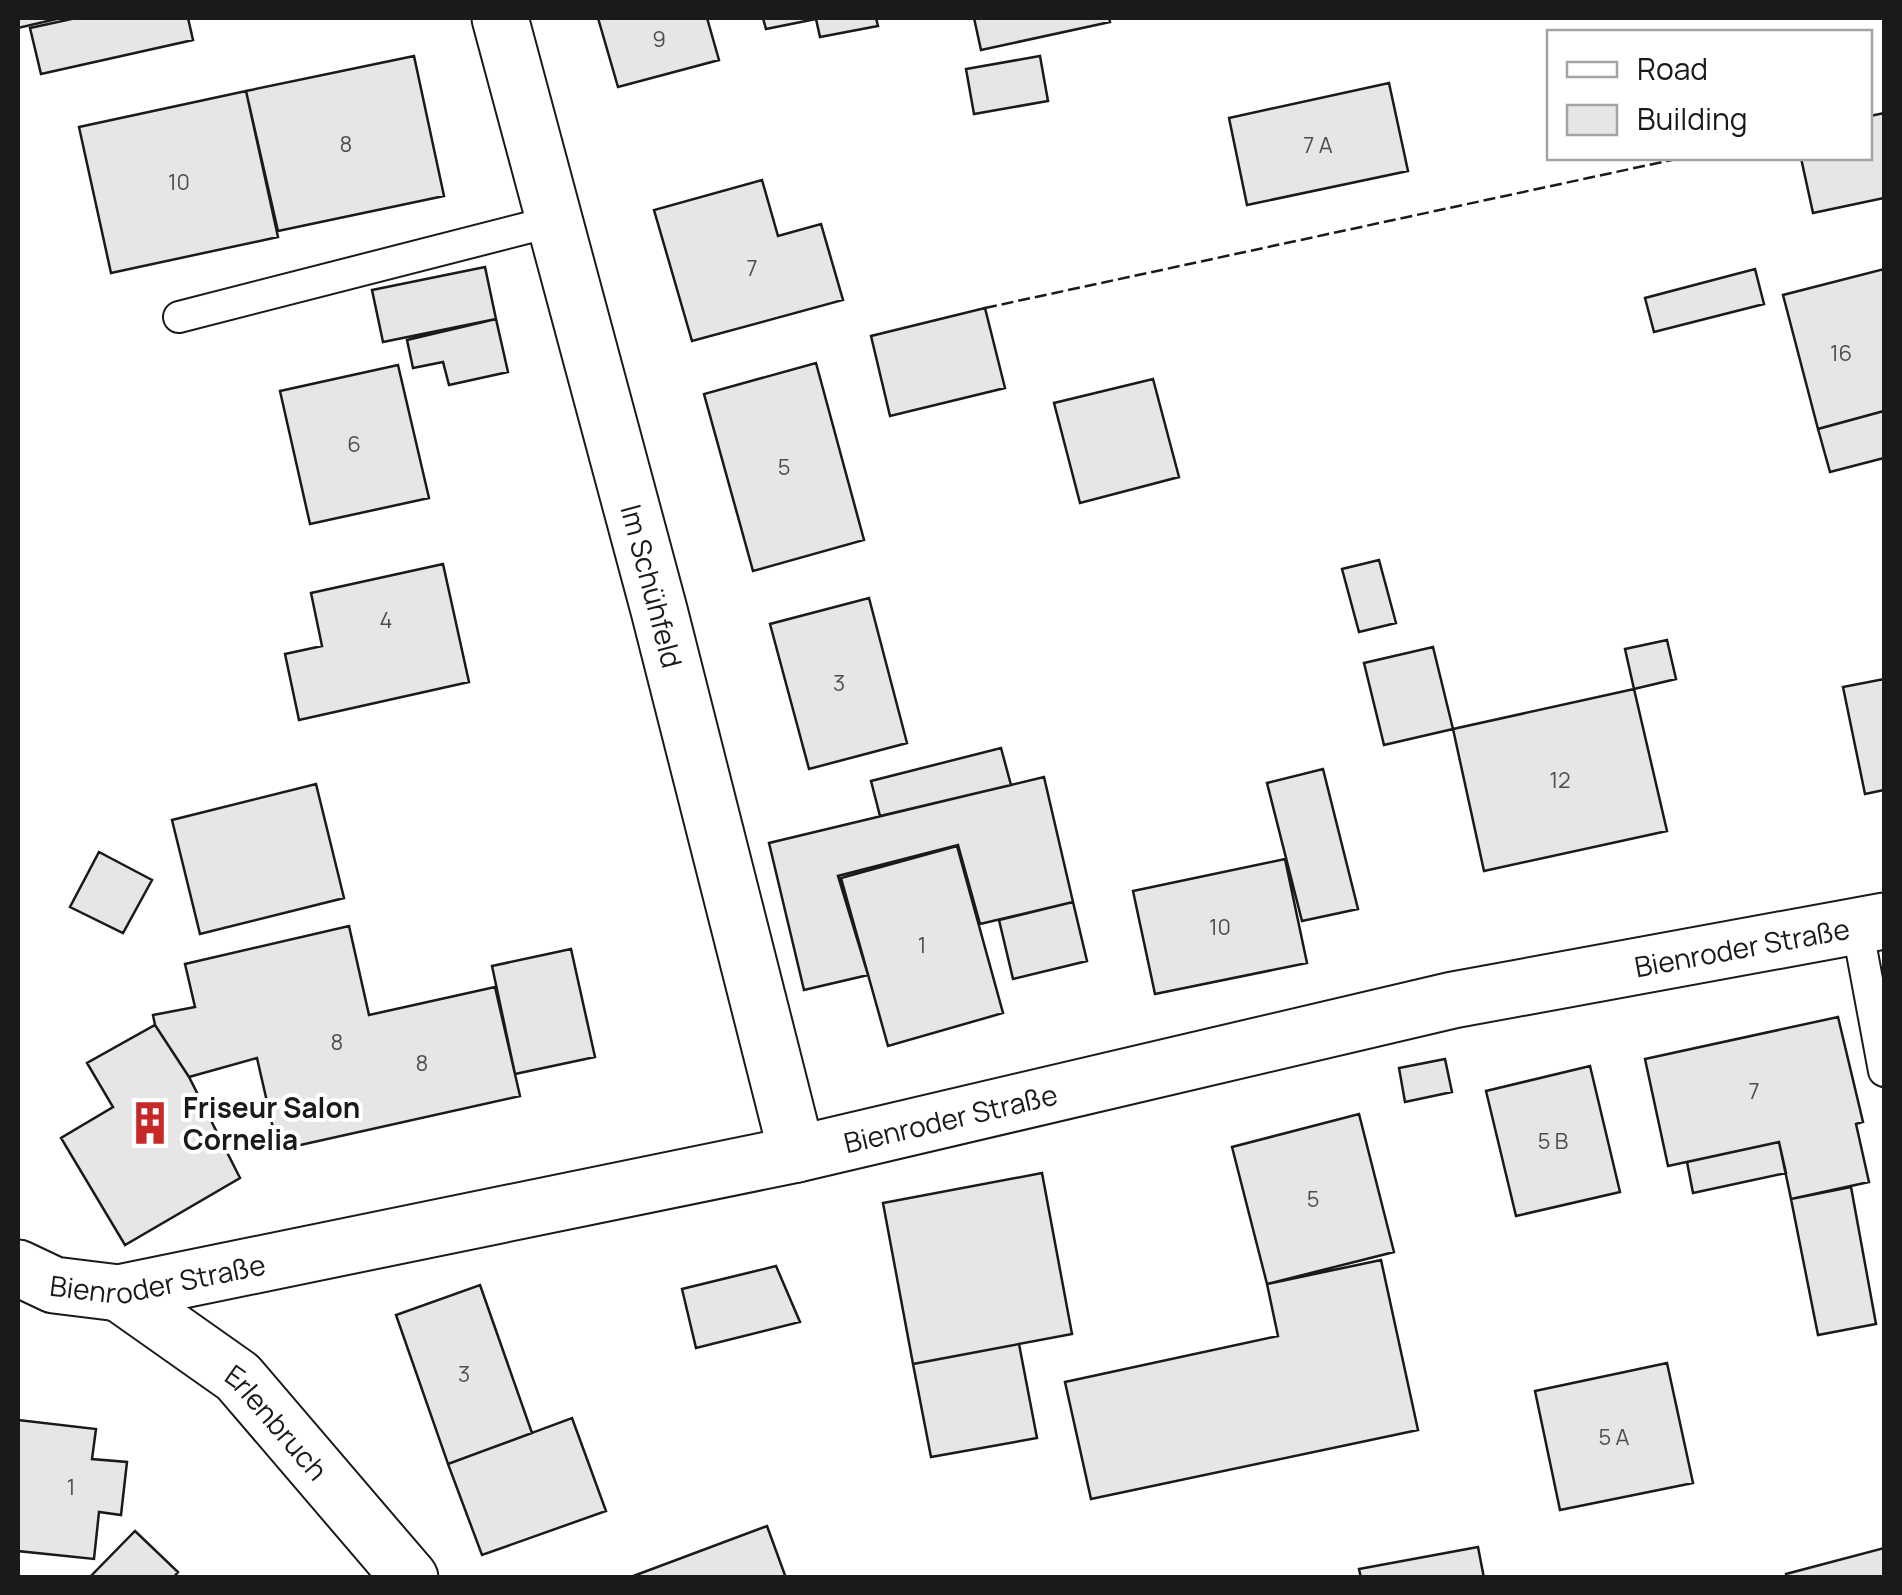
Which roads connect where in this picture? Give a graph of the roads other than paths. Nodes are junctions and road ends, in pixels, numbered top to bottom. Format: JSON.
{"nodes":[{"id":1,"x":500,"y":18,"type":"edge"},
{"id":2,"x":554,"y":221,"type":"junction"},
{"id":3,"x":179,"y":318,"type":"dead end"},
{"id":4,"x":1871,"y":923,"type":"edge"},
{"id":5,"x":1884,"y":1071,"type":"edge"},
{"id":6,"x":797,"y":1154,"type":"junction"},
{"id":7,"x":18,"y":1268,"type":"edge"},
{"id":8,"x":119,"y":1293,"type":"junction"},
{"id":9,"x":410,"y":1578,"type":"edge"}],
"edges":[{"from":1,"to":2,"type":"street","name":"Im Schühfeld"},
{"from":2,"to":3,"type":"lane"},
{"from":2,"to":6,"type":"street","name":"Im Schühfeld"},
{"from":4,"to":5,"type":"lane"},
{"from":4,"to":6,"type":"street","name":"Bienroder Straße"},
{"from":6,"to":8,"type":"street","name":"Bienroder Straße"},
{"from":7,"to":8,"type":"street","name":"Bienroder Straße"},
{"from":8,"to":9,"type":"street","name":"Erlenbruch"}]}
